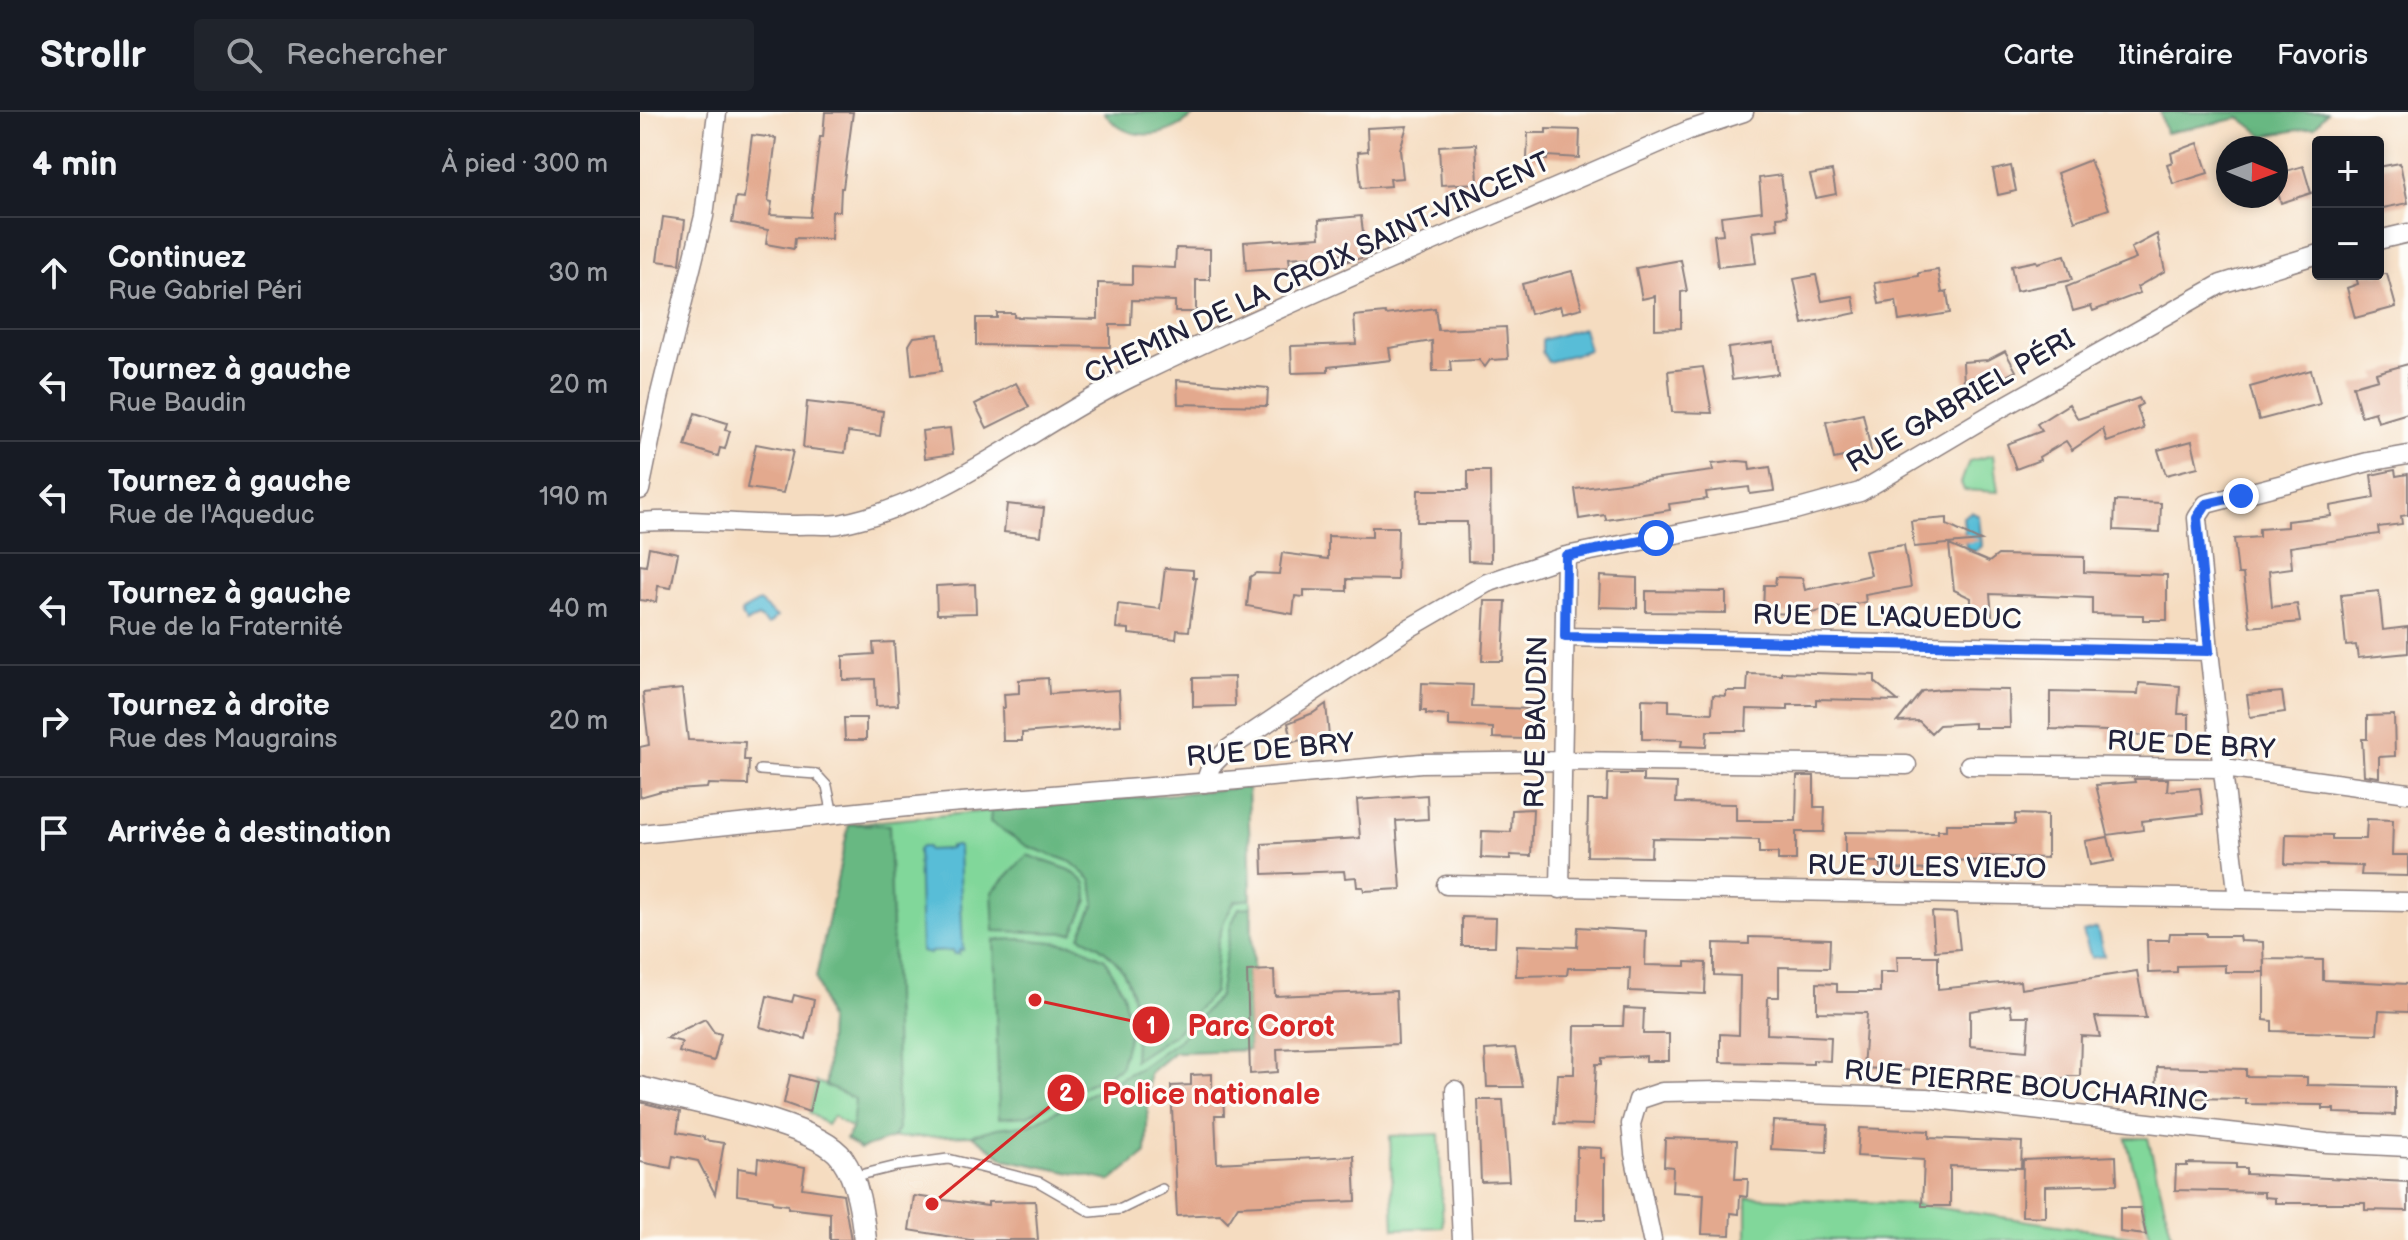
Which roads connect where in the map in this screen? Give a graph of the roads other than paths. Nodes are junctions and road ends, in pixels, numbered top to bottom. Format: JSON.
{"nodes":[{"id":1,"x":1744,"y":112,"type":"edge"},
{"id":2,"x":717,"y":113,"type":"edge"},
{"id":3,"x":2408,"y":233,"type":"edge"},
{"id":4,"x":2384,"y":239,"type":"edge"},
{"id":5,"x":2312,"y":256,"type":"edge"},
{"id":6,"x":2408,"y":455,"type":"edge"},
{"id":7,"x":640,"y":490,"type":"edge"},
{"id":8,"x":640,"y":522,"type":"edge"},
{"id":9,"x":1566,"y":556,"type":"junction"},
{"id":10,"x":1565,"y":637,"type":"junction"},
{"id":11,"x":2209,"y":651,"type":"junction"},
{"id":12,"x":1562,"y":761,"type":"junction"},
{"id":13,"x":1907,"y":765,"type":"dead end"},
{"id":14,"x":1969,"y":765,"type":"dead end"},
{"id":15,"x":2224,"y":768,"type":"junction"},
{"id":16,"x":760,"y":770,"type":"dead end"},
{"id":17,"x":1205,"y":783,"type":"junction"},
{"id":18,"x":2408,"y":793,"type":"edge"},
{"id":19,"x":833,"y":815,"type":"junction"},
{"id":20,"x":640,"y":834,"type":"edge"},
{"id":21,"x":1446,"y":885,"type":"dead end"},
{"id":22,"x":1560,"y":889,"type":"junction"},
{"id":23,"x":2238,"y":899,"type":"junction"},
{"id":24,"x":2408,"y":902,"type":"edge"},
{"id":25,"x":640,"y":1088,"type":"edge"},
{"id":26,"x":1455,"y":1090,"type":"dead end"},
{"id":27,"x":2408,"y":1147,"type":"edge"},
{"id":28,"x":852,"y":1177,"type":"junction"},
{"id":29,"x":1162,"y":1189,"type":"dead end"},
{"id":30,"x":865,"y":1240,"type":"edge"},
{"id":31,"x":1462,"y":1240,"type":"edge"},
{"id":32,"x":1652,"y":1240,"type":"edge"}],
"edges":[{"from":1,"to":8,"type":"street","name":"CHEMIN DE LA CROIX SAINT-VINCENT"},
{"from":2,"to":7,"type":"street"},
{"from":3,"to":4,"type":"street"},
{"from":5,"to":9,"type":"street","name":"RUE GABRIEL PÉRI"},
{"from":6,"to":11,"type":"street"},
{"from":9,"to":10,"type":"street","name":"RUE BAUDIN"},
{"from":9,"to":17,"type":"street","name":"RUE GABRIEL PÉRI"},
{"from":10,"to":11,"type":"street","name":"RUE DE L'AQUEDUC"},
{"from":10,"to":12,"type":"street","name":"RUE BAUDIN"},
{"from":11,"to":15,"type":"street"},
{"from":12,"to":13,"type":"street","name":"RUE DE BRY"},
{"from":12,"to":17,"type":"street","name":"RUE DE BRY"},
{"from":12,"to":22,"type":"street","name":"RUE BAUDIN"},
{"from":14,"to":15,"type":"street","name":"RUE DE BRY"},
{"from":15,"to":18,"type":"street","name":"RUE DE BRY"},
{"from":15,"to":23,"type":"street"},
{"from":16,"to":19,"type":"lane"},
{"from":17,"to":19,"type":"street","name":"RUE DE BRY"},
{"from":19,"to":20,"type":"street","name":"RUE DE BRY"},
{"from":21,"to":22,"type":"street","name":"RUE JULES VIEJO"},
{"from":22,"to":23,"type":"street","name":"RUE JULES VIEJO"},
{"from":23,"to":24,"type":"street","name":"RUE JULES VIEJO"},
{"from":25,"to":28,"type":"street"},
{"from":26,"to":31,"type":"street"},
{"from":27,"to":32,"type":"street","name":"RUE PIERRE BOUCHARINC"},
{"from":28,"to":29,"type":"lane"},
{"from":28,"to":30,"type":"street"}]}
